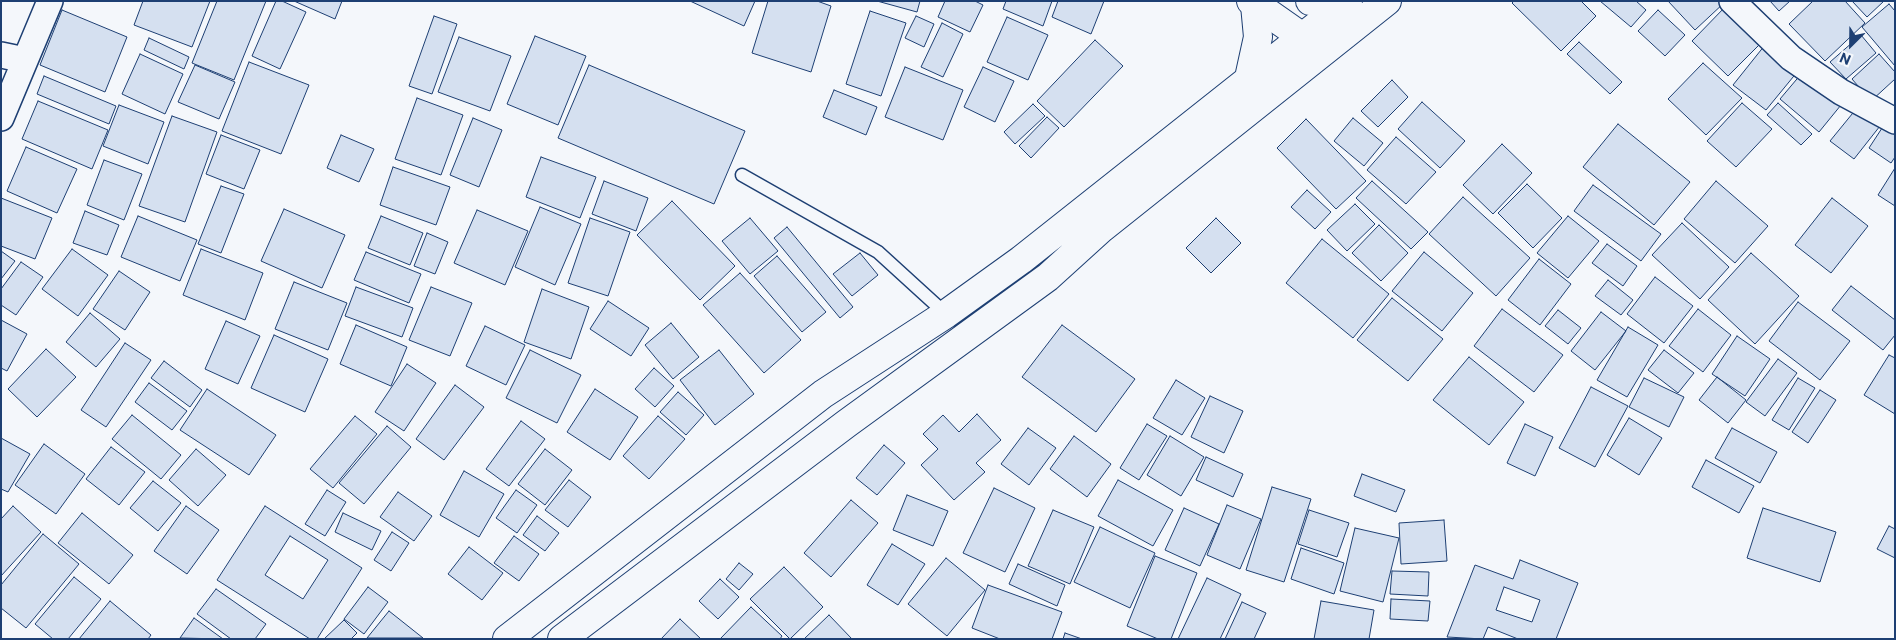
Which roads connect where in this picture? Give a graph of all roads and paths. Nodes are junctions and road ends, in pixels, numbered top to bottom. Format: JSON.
{"nodes":[{"id":1,"x":50,"y":1,"type":"edge"},
{"id":2,"x":1310,"y":1,"type":"edge"},
{"id":3,"x":1386,"y":1,"type":"edge"},
{"id":4,"x":1732,"y":1,"type":"edge"},
{"id":5,"x":1253,"y":3,"type":"edge"},
{"id":6,"x":1345,"y":4,"type":"edge"},
{"id":7,"x":1301,"y":36,"type":"junction"},
{"id":8,"x":1,"y":55,"type":"edge"},
{"id":9,"x":25,"y":60,"type":"junction"},
{"id":10,"x":1249,"y":78,"type":"junction"},
{"id":11,"x":1,"y":118,"type":"edge"},
{"id":12,"x":1895,"y":120,"type":"edge"},
{"id":13,"x":742,"y":174,"type":"dead end"},
{"id":14,"x":946,"y":314,"type":"junction"},
{"id":15,"x":823,"y":394,"type":"junction"},
{"id":16,"x":846,"y":424,"type":"junction"},
{"id":17,"x":507,"y":639,"type":"edge"},
{"id":18,"x":562,"y":639,"type":"edge"}],
"edges":[{"from":1,"to":9,"type":"street"},
{"from":2,"to":6,"type":"main road"},
{"from":3,"to":16,"type":"main road"},
{"from":4,"to":12,"type":"street"},
{"from":5,"to":7,"type":"main road"},
{"from":5,"to":10,"type":"main road"},
{"from":6,"to":7,"type":"main road"},
{"from":7,"to":10,"type":"main road"},
{"from":8,"to":9,"type":"street"},
{"from":9,"to":11,"type":"street"},
{"from":10,"to":14,"type":"main road"},
{"from":13,"to":14,"type":"lane"},
{"from":14,"to":15,"type":"main road"},
{"from":15,"to":16,"type":"main road"},
{"from":15,"to":17,"type":"main road"},
{"from":16,"to":18,"type":"main road"}]}
